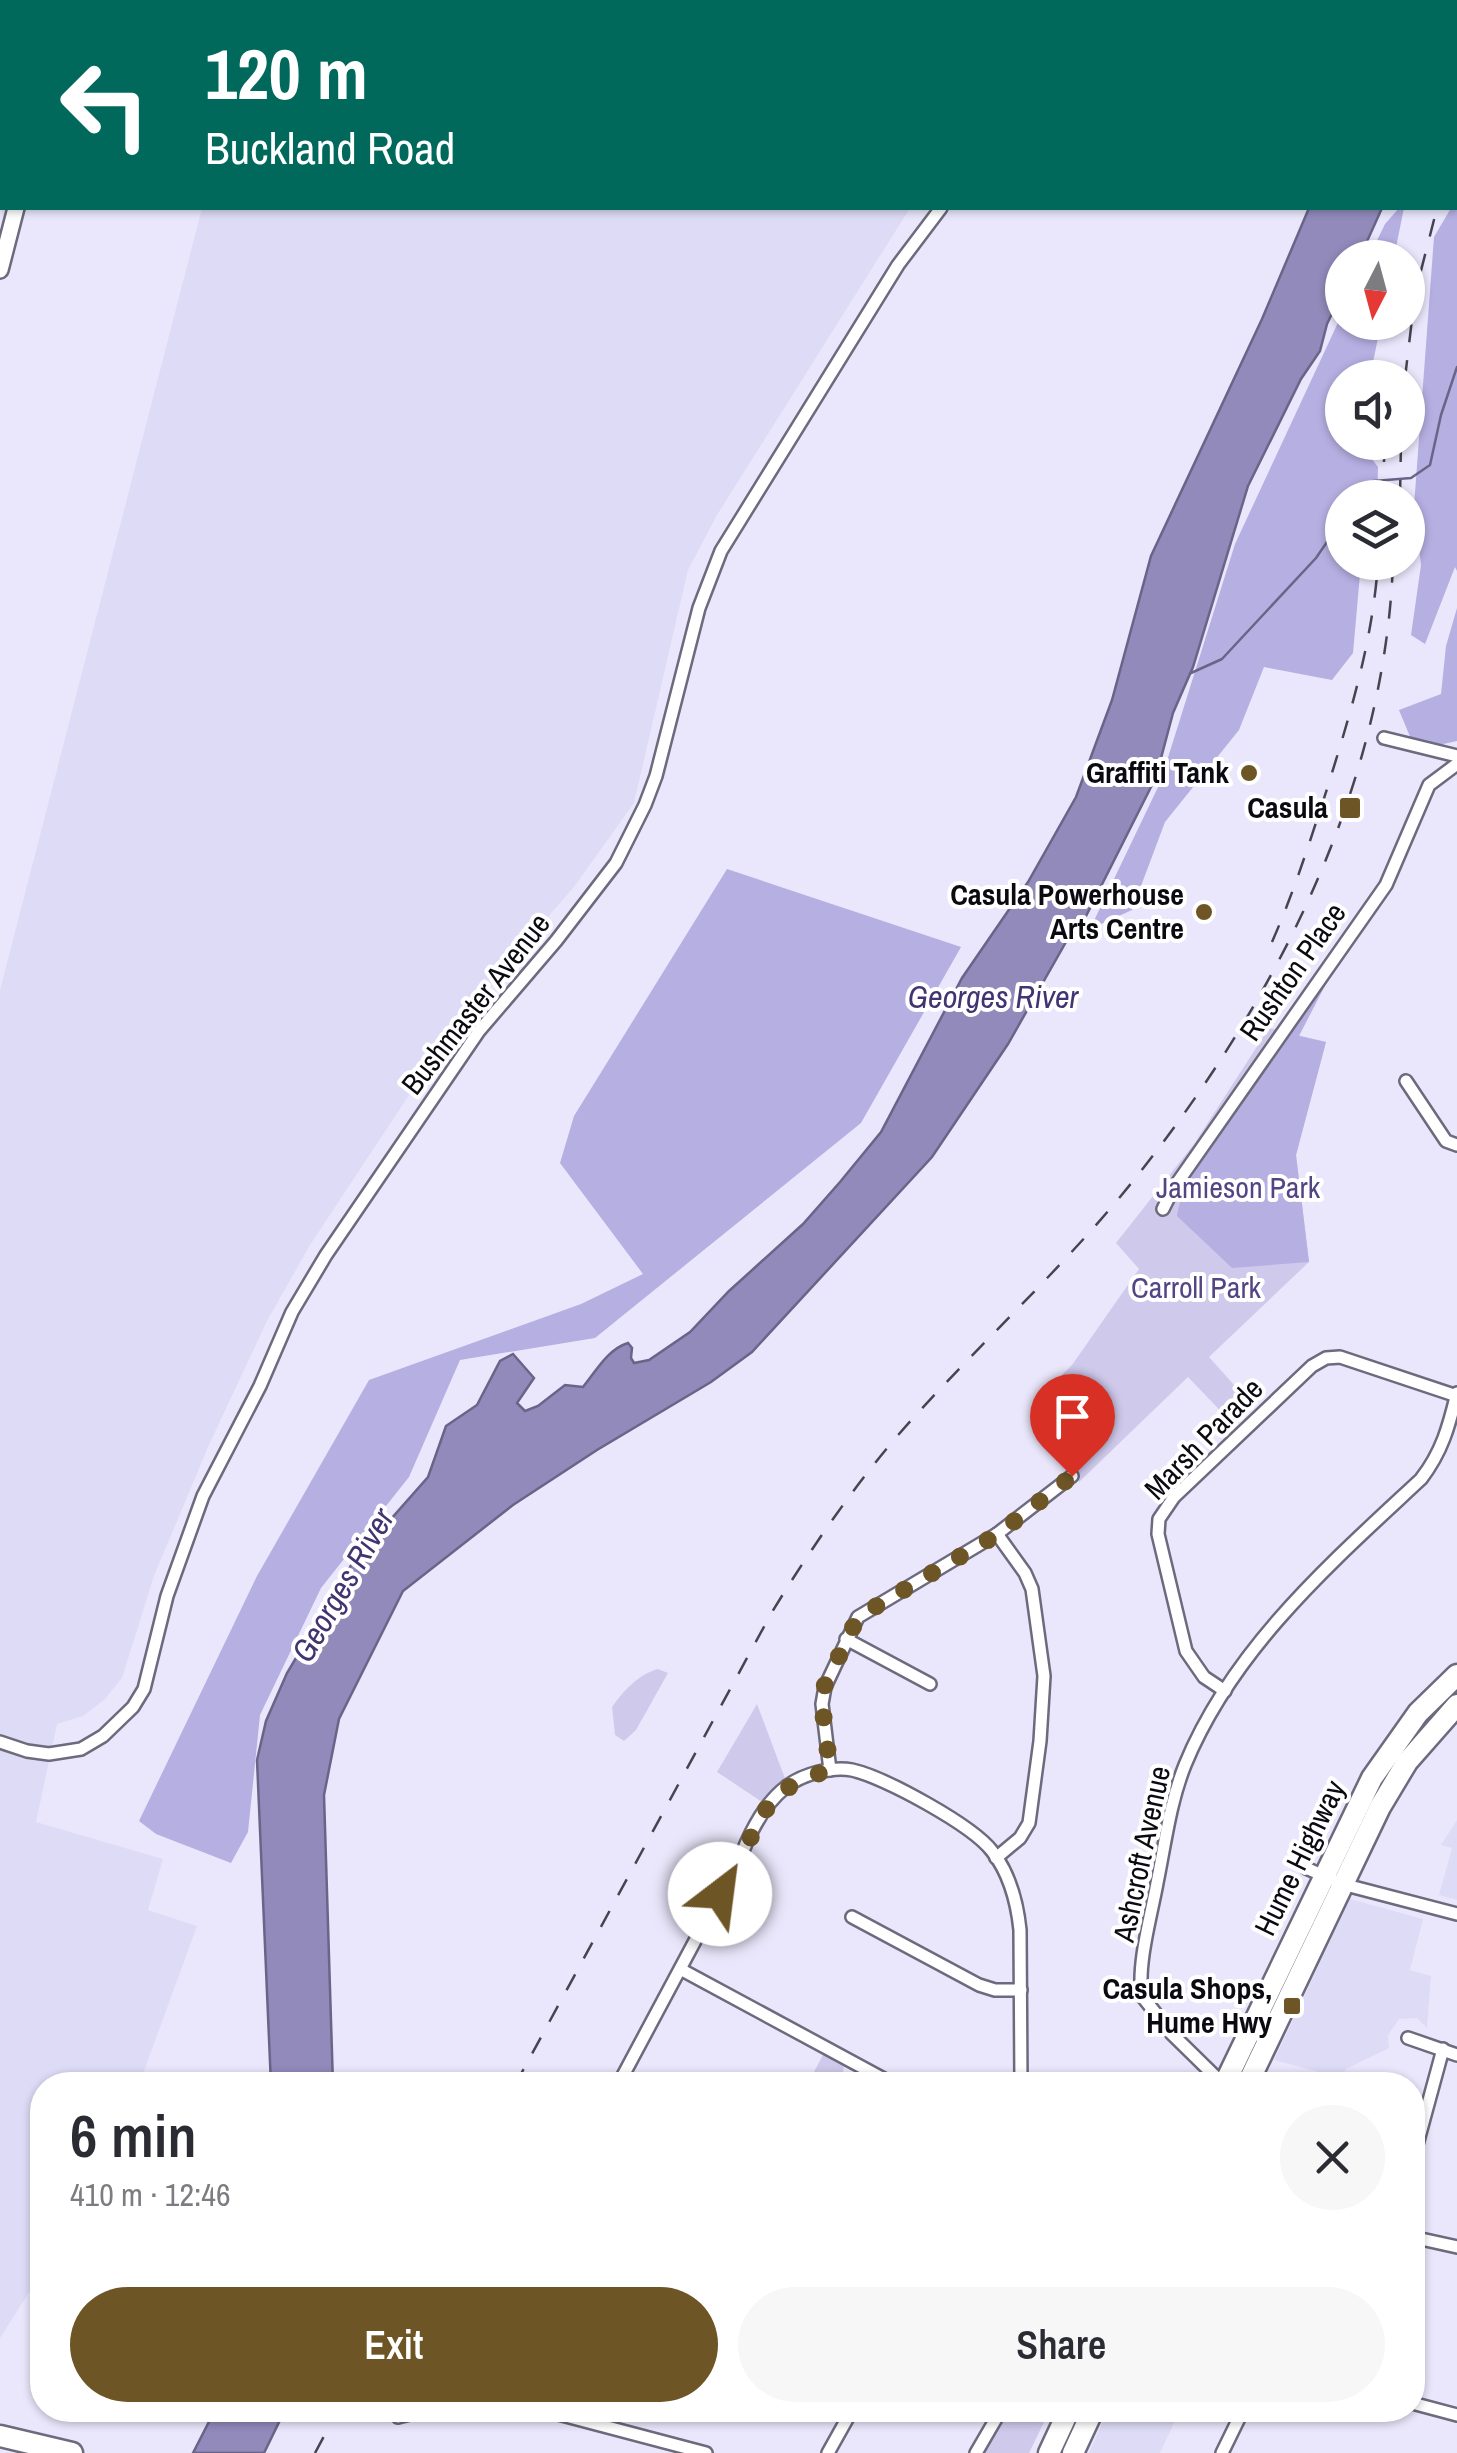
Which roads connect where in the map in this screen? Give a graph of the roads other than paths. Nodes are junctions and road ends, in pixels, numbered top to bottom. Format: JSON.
{"nodes":[{"id":1,"x":15,"y":210,"type":"edge"},
{"id":2,"x":939,"y":210,"type":"edge"},
{"id":3,"x":0,"y":270,"type":"edge"},
{"id":4,"x":1384,"y":738,"type":"dead end"},
{"id":5,"x":1457,"y":756,"type":"edge"},
{"id":6,"x":1457,"y":764,"type":"edge"},
{"id":7,"x":1406,"y":1081,"type":"dead end"},
{"id":8,"x":1457,"y":1145,"type":"edge"},
{"id":9,"x":1162,"y":1209,"type":"dead end"},
{"id":10,"x":1457,"y":1395,"type":"edge"},
{"id":11,"x":1072,"y":1476,"type":"dead end"},
{"id":12,"x":998,"y":1534,"type":"junction"},
{"id":13,"x":846,"y":1639,"type":"junction"},
{"id":14,"x":1457,"y":1675,"type":"edge"},
{"id":15,"x":930,"y":1684,"type":"dead end"},
{"id":16,"x":1225,"y":1691,"type":"junction"},
{"id":17,"x":1457,"y":1705,"type":"edge"},
{"id":18,"x":0,"y":1742,"type":"edge"},
{"id":19,"x":830,"y":1770,"type":"junction"},
{"id":20,"x":996,"y":1858,"type":"junction"},
{"id":21,"x":1323,"y":1876,"type":"junction"},
{"id":22,"x":1457,"y":1914,"type":"edge"},
{"id":23,"x":852,"y":1917,"type":"dead end"},
{"id":24,"x":682,"y":1970,"type":"junction"},
{"id":25,"x":1022,"y":1990,"type":"junction"},
{"id":26,"x":1408,"y":2038,"type":"dead end"},
{"id":27,"x":1443,"y":2049,"type":"junction"},
{"id":28,"x":1457,"y":2056,"type":"edge"},
{"id":29,"x":625,"y":2072,"type":"edge"},
{"id":30,"x":871,"y":2072,"type":"edge"},
{"id":31,"x":1021,"y":2072,"type":"edge"},
{"id":32,"x":1211,"y":2072,"type":"edge"},
{"id":33,"x":1230,"y":2072,"type":"edge"},
{"id":34,"x":1252,"y":2072,"type":"edge"},
{"id":35,"x":1425,"y":2115,"type":"edge"},
{"id":36,"x":1425,"y":2240,"type":"edge"},
{"id":37,"x":1457,"y":2248,"type":"edge"},
{"id":38,"x":1425,"y":2406,"type":"edge"},
{"id":39,"x":1457,"y":2415,"type":"edge"},
{"id":40,"x":588,"y":2422,"type":"edge"},
{"id":41,"x":845,"y":2422,"type":"edge"},
{"id":42,"x":994,"y":2422,"type":"edge"},
{"id":43,"x":1063,"y":2422,"type":"edge"},
{"id":44,"x":1087,"y":2422,"type":"edge"},
{"id":45,"x":1237,"y":2422,"type":"edge"},
{"id":46,"x":0,"y":2436,"type":"edge"},
{"id":47,"x":72,"y":2453,"type":"edge"},
{"id":48,"x":706,"y":2453,"type":"edge"},
{"id":49,"x":828,"y":2453,"type":"edge"},
{"id":50,"x":976,"y":2453,"type":"edge"},
{"id":51,"x":1049,"y":2453,"type":"edge"},
{"id":52,"x":1073,"y":2453,"type":"edge"},
{"id":53,"x":1222,"y":2453,"type":"edge"}],
"edges":[{"from":1,"to":3,"type":"main road"},
{"from":2,"to":18,"type":"street","name":"Bushmaster Avenue"},
{"from":4,"to":5,"type":"street"},
{"from":6,"to":9,"type":"street","name":"Rushton Place"},
{"from":7,"to":8,"type":"street"},
{"from":10,"to":16,"type":"street","name":"Ashcroft Avenue"},
{"from":10,"to":16,"type":"street","name":"Marsh Parade"},
{"from":11,"to":12,"type":"street"},
{"from":12,"to":13,"type":"street"},
{"from":12,"to":20,"type":"street"},
{"from":13,"to":15,"type":"street"},
{"from":13,"to":19,"type":"street"},
{"from":14,"to":21,"type":"highway","name":"Hume Highway"},
{"from":16,"to":32,"type":"street","name":"Ashcroft Avenue"},
{"from":17,"to":21,"type":"highway","name":"Hume Highway"},
{"from":19,"to":20,"type":"street"},
{"from":19,"to":24,"type":"street"},
{"from":20,"to":25,"type":"street"},
{"from":21,"to":22,"type":"street"},
{"from":21,"to":33,"type":"highway","name":"Hume Highway"},
{"from":21,"to":34,"type":"highway","name":"Hume Highway"},
{"from":23,"to":25,"type":"street"},
{"from":24,"to":29,"type":"street"},
{"from":24,"to":30,"type":"street"},
{"from":25,"to":31,"type":"street"},
{"from":26,"to":27,"type":"street"},
{"from":27,"to":28,"type":"street"},
{"from":27,"to":35,"type":"street"},
{"from":36,"to":37,"type":"street"},
{"from":38,"to":39,"type":"street"},
{"from":40,"to":48,"type":"street"},
{"from":41,"to":49,"type":"street"},
{"from":42,"to":50,"type":"street"},
{"from":43,"to":51,"type":"highway"},
{"from":44,"to":52,"type":"highway"},
{"from":45,"to":53,"type":"street"},
{"from":46,"to":47,"type":"highway"}]}
